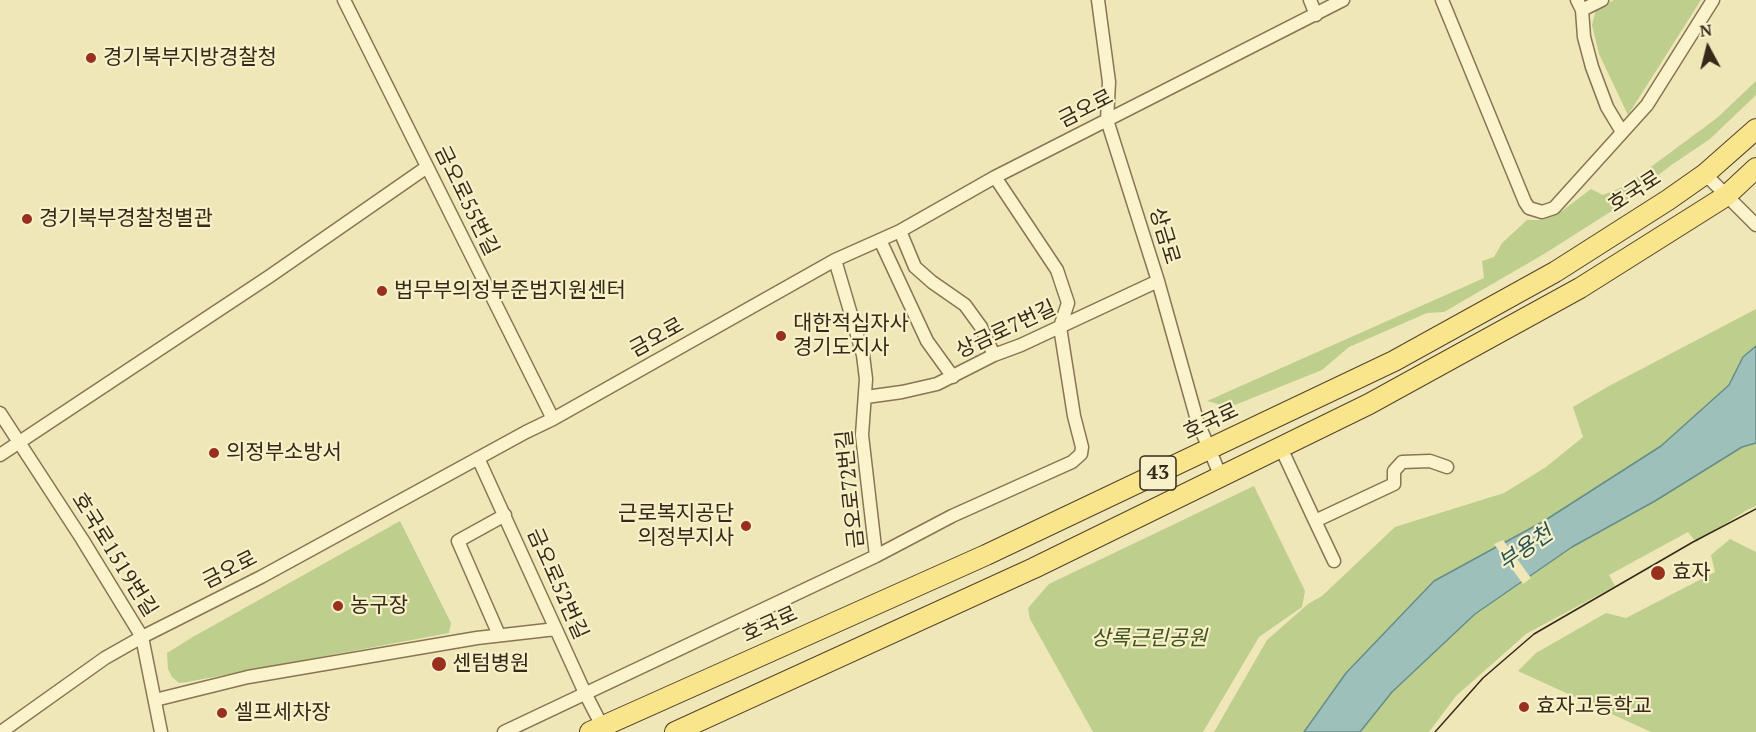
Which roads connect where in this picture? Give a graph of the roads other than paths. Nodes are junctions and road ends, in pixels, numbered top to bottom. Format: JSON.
{"nodes":[{"id":1,"x":344,"y":0,"type":"edge"},
{"id":2,"x":1098,"y":0,"type":"edge"},
{"id":3,"x":1310,"y":0,"type":"edge"},
{"id":4,"x":1343,"y":0,"type":"edge"},
{"id":5,"x":1442,"y":0,"type":"edge"},
{"id":6,"x":1602,"y":0,"type":"edge"},
{"id":7,"x":1713,"y":0,"type":"edge"},
{"id":8,"x":1579,"y":5,"type":"edge"},
{"id":9,"x":1316,"y":15,"type":"junction"},
{"id":10,"x":1107,"y":120,"type":"junction"},
{"id":11,"x":1756,"y":129,"type":"edge"},
{"id":12,"x":1622,"y":132,"type":"junction"},
{"id":13,"x":428,"y":167,"type":"junction"},
{"id":14,"x":1756,"y":168,"type":"edge"},
{"id":15,"x":1705,"y":174,"type":"junction"},
{"id":16,"x":995,"y":177,"type":"junction"},
{"id":17,"x":1726,"y":196,"type":"junction"},
{"id":18,"x":1756,"y":225,"type":"edge"},
{"id":19,"x":900,"y":231,"type":"junction"},
{"id":20,"x":879,"y":240,"type":"junction"},
{"id":21,"x":835,"y":260,"type":"junction"},
{"id":22,"x":1158,"y":281,"type":"junction"},
{"id":23,"x":1060,"y":327,"type":"junction"},
{"id":24,"x":994,"y":355,"type":"junction"},
{"id":25,"x":953,"y":376,"type":"junction"},
{"id":26,"x":866,"y":397,"type":"junction"},
{"id":27,"x":0,"y":413,"type":"edge"},
{"id":28,"x":553,"y":419,"type":"junction"},
{"id":29,"x":20,"y":442,"type":"junction"},
{"id":30,"x":1281,"y":448,"type":"junction"},
{"id":31,"x":1208,"y":450,"type":"junction"},
{"id":32,"x":0,"y":455,"type":"edge"},
{"id":33,"x":478,"y":458,"type":"junction"},
{"id":34,"x":1447,"y":467,"type":"dead end"},
{"id":35,"x":1221,"y":477,"type":"junction"},
{"id":36,"x":505,"y":516,"type":"junction"},
{"id":37,"x":1315,"y":521,"type":"junction"},
{"id":38,"x":876,"y":556,"type":"junction"},
{"id":39,"x":1334,"y":561,"type":"dead end"},
{"id":40,"x":556,"y":628,"type":"junction"},
{"id":41,"x":499,"y":635,"type":"junction"},
{"id":42,"x":142,"y":637,"type":"junction"},
{"id":43,"x":585,"y":693,"type":"junction"},
{"id":44,"x":154,"y":700,"type":"junction"},
{"id":45,"x":596,"y":729,"type":"edge"},
{"id":46,"x":1,"y":732,"type":"edge"},
{"id":47,"x":161,"y":732,"type":"edge"},
{"id":48,"x":504,"y":732,"type":"edge"},
{"id":49,"x":675,"y":732,"type":"edge"}],
"edges":[{"from":1,"to":13,"type":"street","name":"금오로55번길"},
{"from":2,"to":10,"type":"street","name":"상금로"},
{"from":3,"to":9,"type":"street"},
{"from":4,"to":9,"type":"street","name":"금오로"},
{"from":5,"to":12,"type":"street"},
{"from":6,"to":8,"type":"street"},
{"from":7,"to":12,"type":"street"},
{"from":8,"to":12,"type":"street"},
{"from":9,"to":10,"type":"street","name":"금오로"},
{"from":10,"to":16,"type":"street","name":"금오로"},
{"from":10,"to":22,"type":"street","name":"상금로"},
{"from":11,"to":15,"type":"main road","name":"호국로","number":"43"},
{"from":13,"to":28,"type":"street","name":"금오로55번길"},
{"from":13,"to":29,"type":"street"},
{"from":14,"to":17,"type":"main road","number":"43"},
{"from":15,"to":17,"type":"street"},
{"from":15,"to":31,"type":"main road","name":"호국로","number":"43"},
{"from":16,"to":19,"type":"street","name":"금오로"},
{"from":16,"to":23,"type":"street"},
{"from":17,"to":18,"type":"street"},
{"from":17,"to":30,"type":"main road","number":"43"},
{"from":19,"to":20,"type":"street","name":"금오로"},
{"from":19,"to":24,"type":"street"},
{"from":20,"to":21,"type":"street","name":"금오로"},
{"from":20,"to":25,"type":"street"},
{"from":21,"to":26,"type":"street","name":"금오로72번길"},
{"from":21,"to":28,"type":"street","name":"금오로"},
{"from":22,"to":23,"type":"street","name":"상금로7번길"},
{"from":22,"to":31,"type":"street","name":"상금로"},
{"from":23,"to":24,"type":"street","name":"상금로7번길"},
{"from":23,"to":38,"type":"street","name":"금오로72번길"},
{"from":24,"to":25,"type":"street","name":"상금로7번길"},
{"from":25,"to":26,"type":"street","name":"상금로7번길"},
{"from":26,"to":38,"type":"street","name":"금오로72번길"},
{"from":27,"to":29,"type":"street","name":"호국로1519번길"},
{"from":28,"to":33,"type":"street","name":"금오로"},
{"from":29,"to":32,"type":"street"},
{"from":29,"to":42,"type":"street","name":"호국로1519번길"},
{"from":30,"to":35,"type":"main road","number":"43"},
{"from":30,"to":37,"type":"street"},
{"from":31,"to":35,"type":"street","name":"상금로"},
{"from":31,"to":45,"type":"main road","name":"호국로","number":"43"},
{"from":33,"to":36,"type":"street","name":"금오로52번길"},
{"from":33,"to":42,"type":"street","name":"금오로"},
{"from":34,"to":37,"type":"street"},
{"from":35,"to":49,"type":"main road","number":"43"},
{"from":36,"to":40,"type":"street","name":"금오로52번길"},
{"from":36,"to":41,"type":"street"},
{"from":37,"to":39,"type":"street"},
{"from":38,"to":43,"type":"street"},
{"from":40,"to":41,"type":"street"},
{"from":40,"to":43,"type":"street","name":"금오로52번길"},
{"from":41,"to":44,"type":"street"},
{"from":42,"to":44,"type":"street","name":"호국로1519번길"},
{"from":42,"to":46,"type":"street","name":"금오로"},
{"from":43,"to":45,"type":"street","name":"금오로52번길"},
{"from":43,"to":48,"type":"street"},
{"from":44,"to":47,"type":"street","name":"호국로1519번길"}]}
